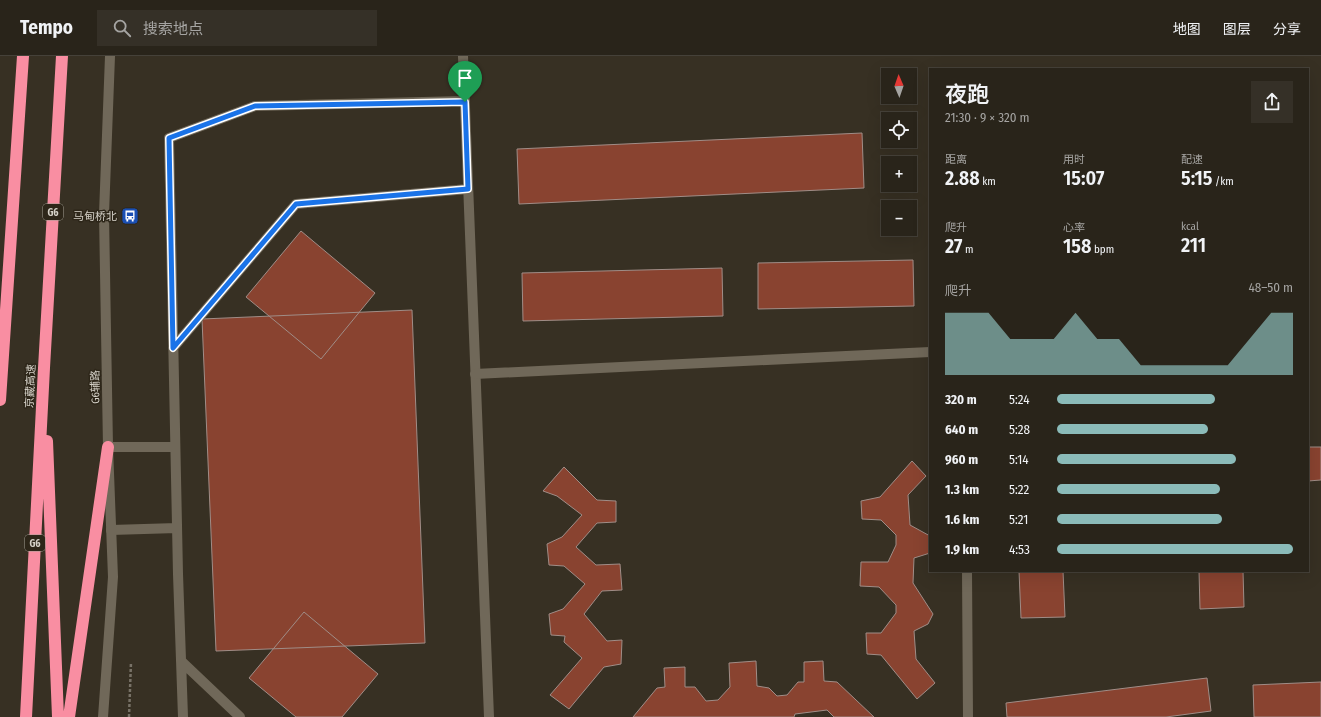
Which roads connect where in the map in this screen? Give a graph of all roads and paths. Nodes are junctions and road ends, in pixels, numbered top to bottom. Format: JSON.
{"nodes":[{"id":1,"x":23,"y":56,"type":"edge"},
{"id":2,"x":62,"y":56,"type":"edge"},
{"id":3,"x":110,"y":56,"type":"edge"},
{"id":4,"x":463,"y":56,"type":"edge"},
{"id":5,"x":465,"y":102,"type":"junction"},
{"id":6,"x":468,"y":189,"type":"junction"},
{"id":7,"x":173,"y":348,"type":"junction"},
{"id":8,"x":929,"y":352,"type":"edge"},
{"id":9,"x":44,"y":368,"type":"junction"},
{"id":10,"x":476,"y":374,"type":"junction"},
{"id":11,"x":0,"y":400,"type":"edge"},
{"id":12,"x":108,"y":447,"type":"junction"},
{"id":13,"x":175,"y":447,"type":"junction"},
{"id":14,"x":177,"y":528,"type":"junction"},
{"id":15,"x":111,"y":530,"type":"junction"},
{"id":16,"x":967,"y":572,"type":"edge"},
{"id":17,"x":181,"y":661,"type":"junction"},
{"id":18,"x":131,"y":662,"type":"dead end"},
{"id":19,"x":26,"y":717,"type":"edge"},
{"id":20,"x":58,"y":717,"type":"edge"},
{"id":21,"x":70,"y":717,"type":"edge"},
{"id":22,"x":103,"y":717,"type":"edge"},
{"id":23,"x":129,"y":717,"type":"edge"},
{"id":24,"x":183,"y":717,"type":"edge"},
{"id":25,"x":240,"y":717,"type":"edge"},
{"id":26,"x":489,"y":717,"type":"edge"},
{"id":27,"x":968,"y":717,"type":"edge"}],
"edges":[{"from":1,"to":11,"type":"highway"},
{"from":2,"to":9,"type":"highway","name":"京藏高速","number":"G6"},
{"from":3,"to":12,"type":"main road","name":"G6辅路"},
{"from":4,"to":5,"type":"main road"},
{"from":5,"to":6,"type":"main road"},
{"from":5,"to":7,"type":"main road"},
{"from":6,"to":7,"type":"main road"},
{"from":6,"to":10,"type":"main road"},
{"from":7,"to":13,"type":"main road"},
{"from":8,"to":10,"type":"main road"},
{"from":9,"to":19,"type":"highway","name":"京藏高速","number":"G6"},
{"from":9,"to":20,"type":"highway"},
{"from":10,"to":26,"type":"main road"},
{"from":12,"to":13,"type":"main road"},
{"from":12,"to":15,"type":"main road","name":"G6辅路"},
{"from":12,"to":21,"type":"highway"},
{"from":13,"to":14,"type":"main road"},
{"from":14,"to":15,"type":"main road"},
{"from":14,"to":17,"type":"main road"},
{"from":15,"to":22,"type":"main road","name":"G6辅路"},
{"from":16,"to":27,"type":"main road"},
{"from":17,"to":24,"type":"main road"},
{"from":17,"to":25,"type":"main road"},
{"from":18,"to":23,"type":"path"}]}
